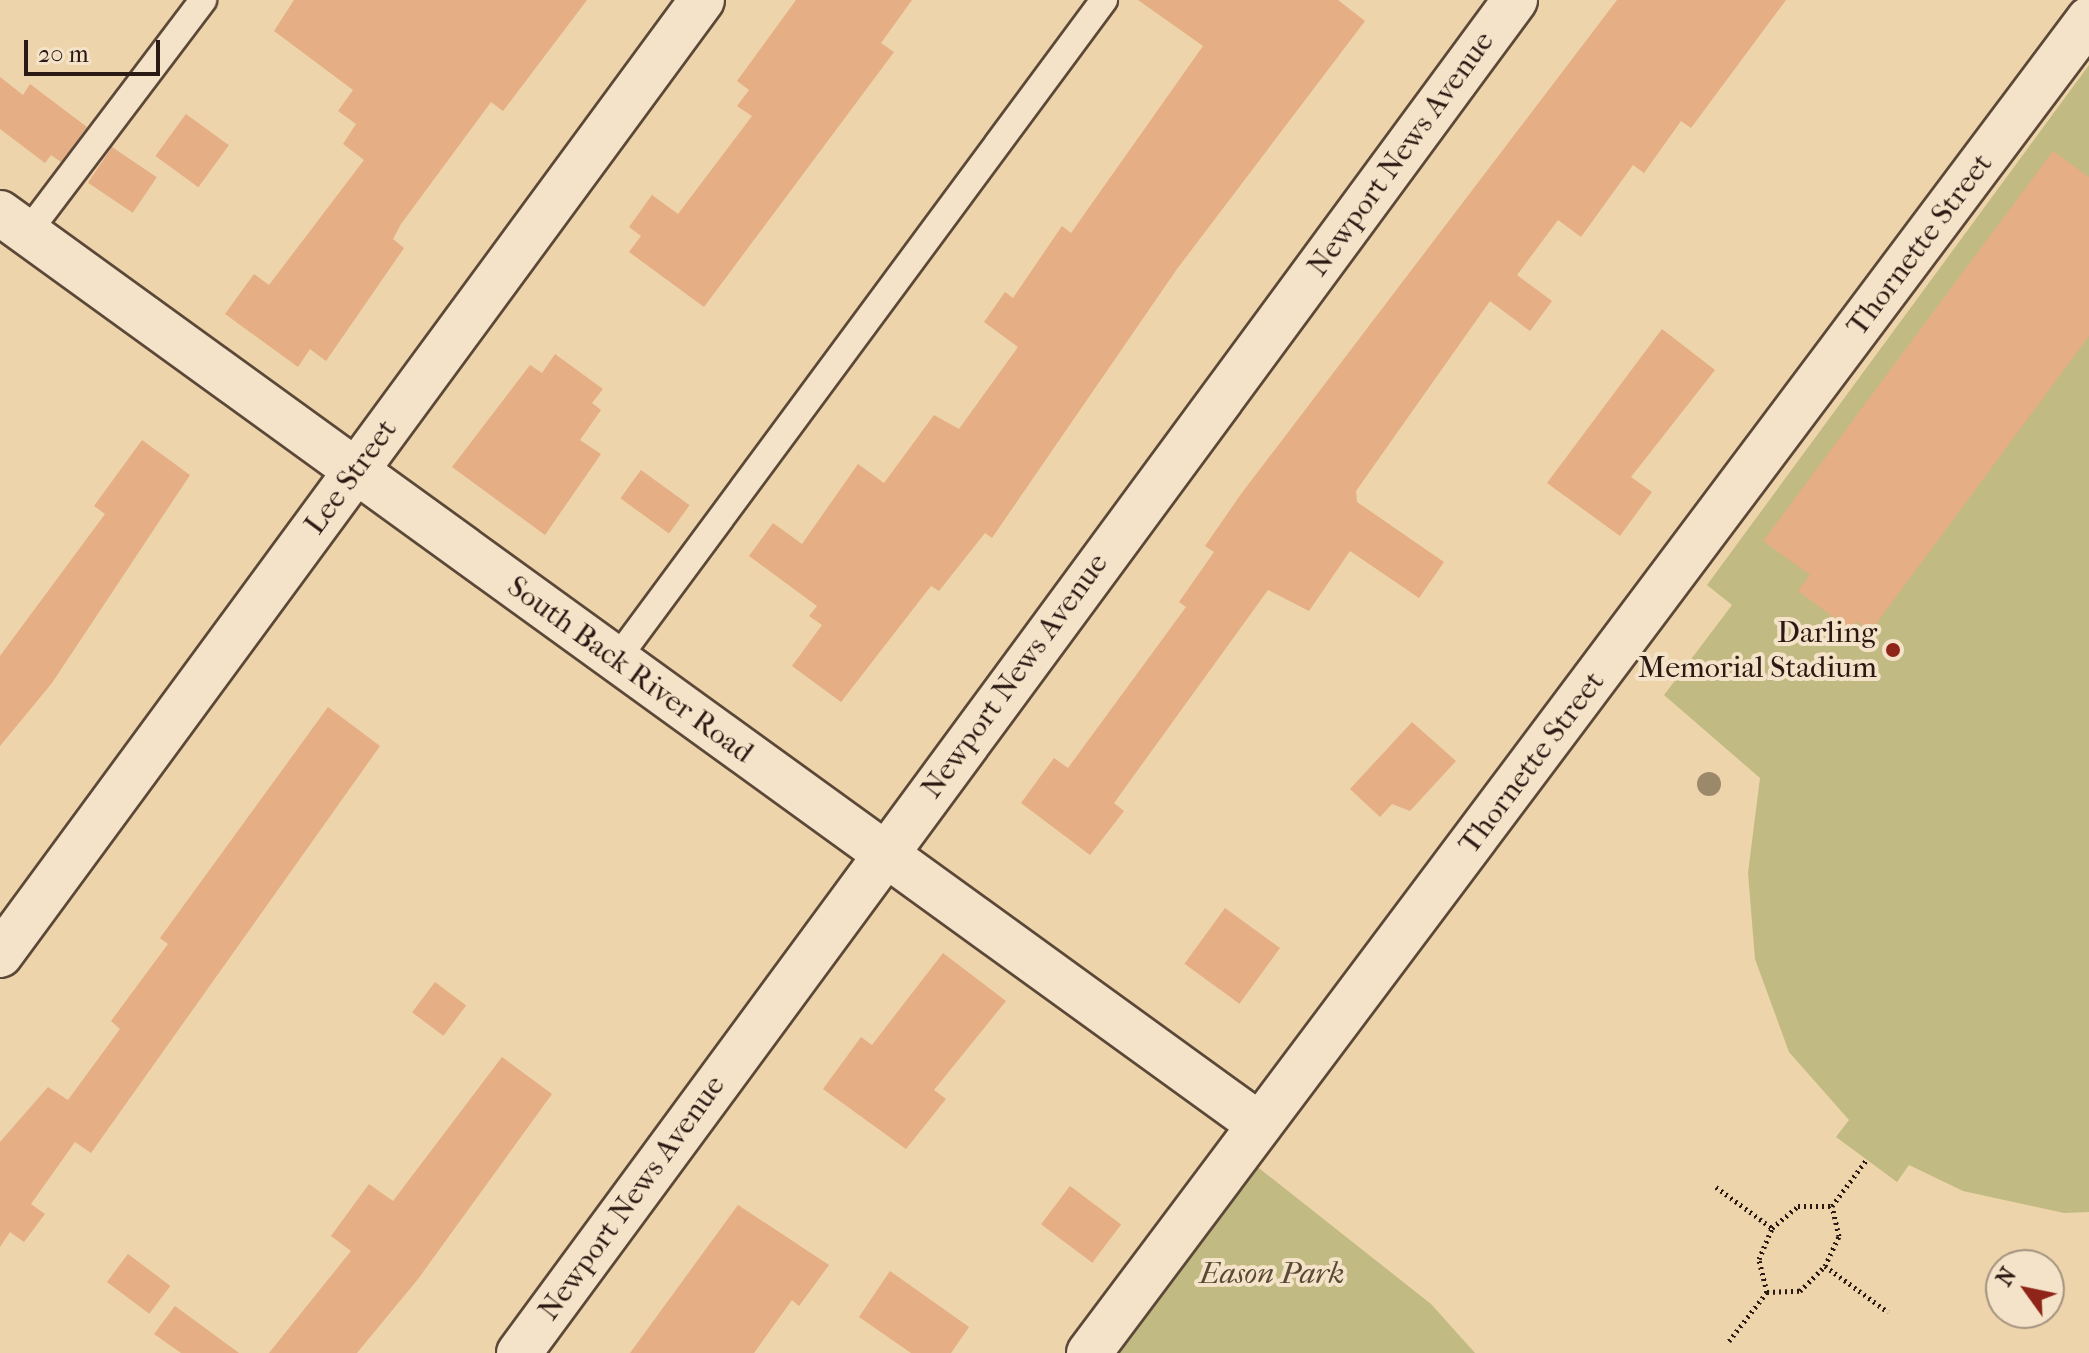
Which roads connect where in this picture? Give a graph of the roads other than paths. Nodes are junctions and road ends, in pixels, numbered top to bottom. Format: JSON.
{"nodes":[{"id":1,"x":203,"y":0,"type":"edge"},
{"id":2,"x":702,"y":0,"type":"edge"},
{"id":3,"x":1104,"y":0,"type":"edge"},
{"id":4,"x":1515,"y":0,"type":"edge"},
{"id":5,"x":2089,"y":19,"type":"edge"},
{"id":6,"x":14,"y":223,"type":"edge"},
{"id":7,"x":354,"y":473,"type":"junction"},
{"id":8,"x":616,"y":660,"type":"junction"},
{"id":9,"x":885,"y":852,"type":"junction"},
{"id":10,"x":0,"y":955,"type":"edge"},
{"id":11,"x":1260,"y":1125,"type":"junction"},
{"id":12,"x":519,"y":1353,"type":"edge"},
{"id":13,"x":1089,"y":1353,"type":"edge"}],
"edges":[{"from":1,"to":6,"type":"lane"},
{"from":2,"to":7,"type":"street","name":"Lee Street"},
{"from":3,"to":8,"type":"lane"},
{"from":4,"to":9,"type":"street","name":"Newport News Avenue"},
{"from":5,"to":11,"type":"street","name":"Thornette Street"},
{"from":6,"to":7,"type":"street","name":"South Back River Road"},
{"from":7,"to":8,"type":"street","name":"South Back River Road"},
{"from":7,"to":10,"type":"street","name":"Lee Street"},
{"from":8,"to":9,"type":"street","name":"South Back River Road"},
{"from":9,"to":11,"type":"street","name":"South Back River Road"},
{"from":9,"to":12,"type":"street","name":"Newport News Avenue"},
{"from":11,"to":13,"type":"street","name":"Thornette Street"}]}
